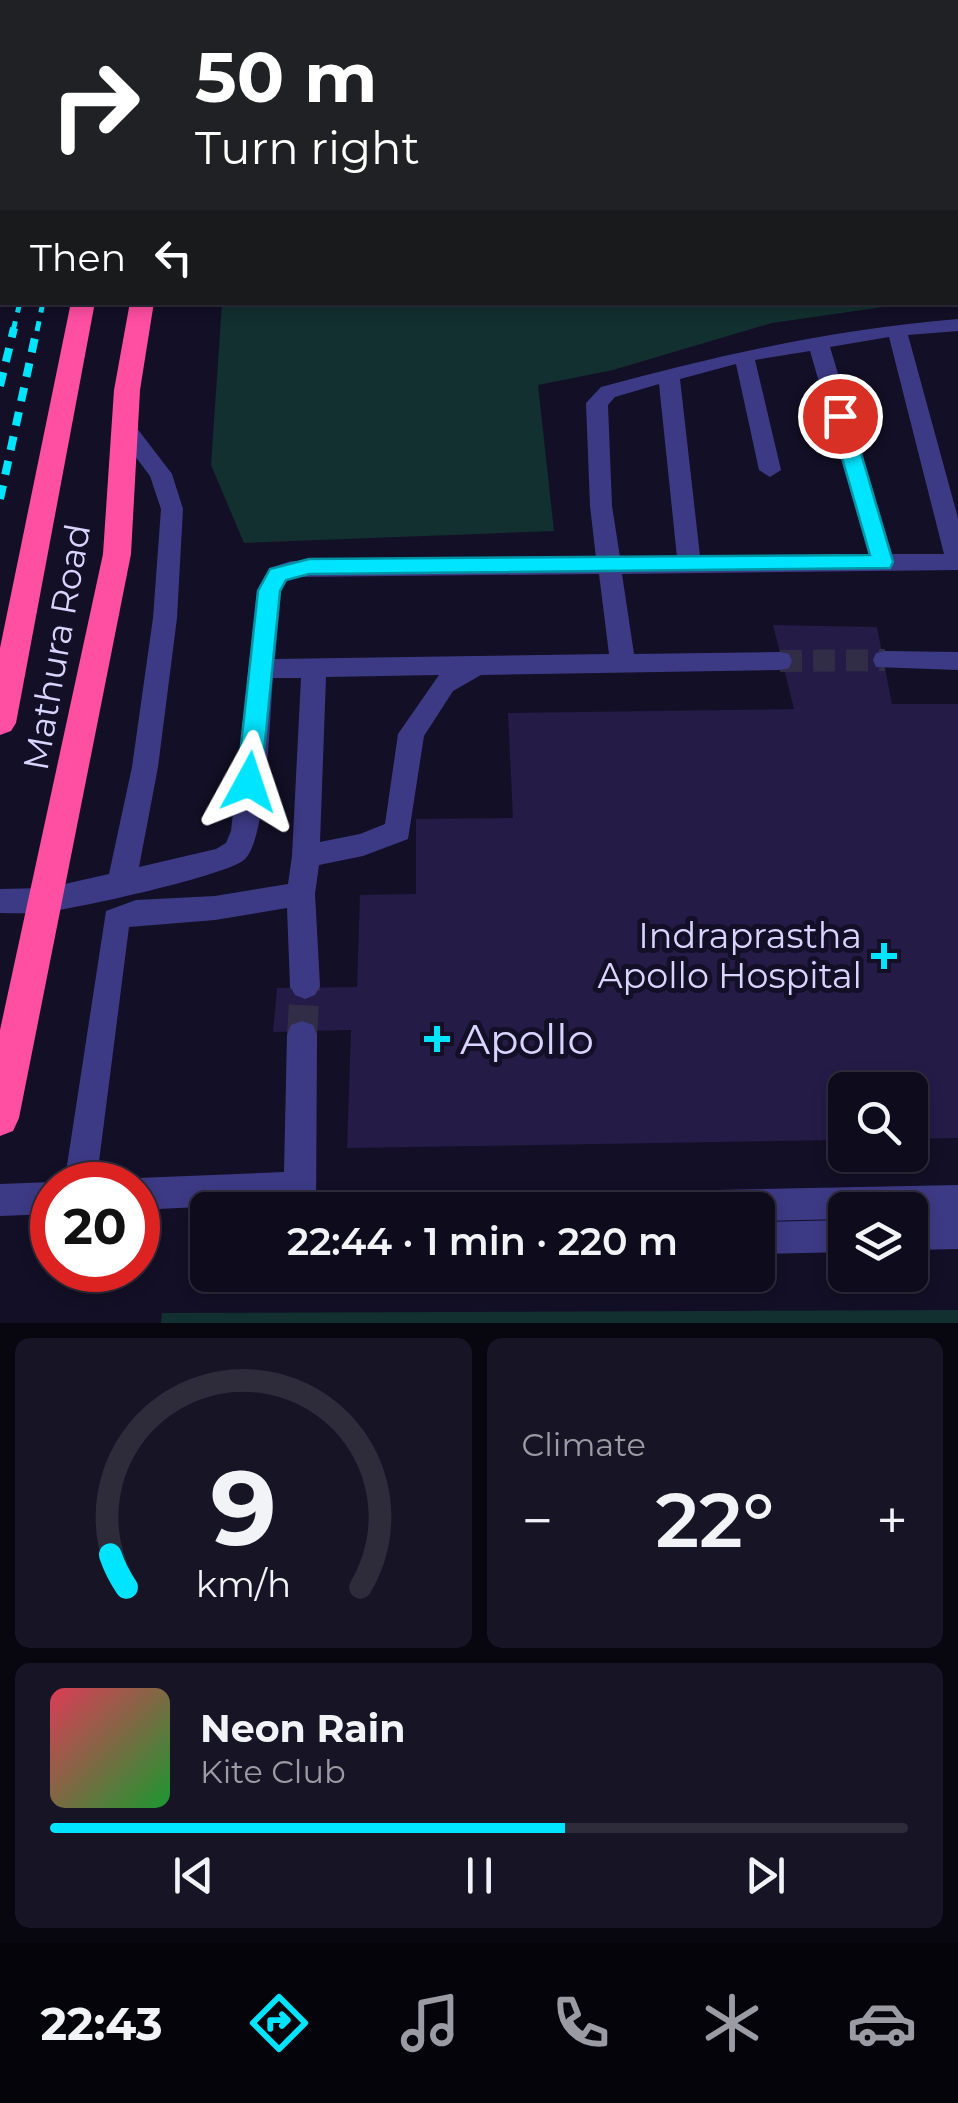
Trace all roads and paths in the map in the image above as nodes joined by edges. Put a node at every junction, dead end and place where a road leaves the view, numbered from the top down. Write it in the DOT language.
graph roads {
  1 [pos="82,305"];
  2 [pos="142,305"];
  3 [pos="958,325"];
  4 [pos="897,330"];
  5 [pos="818,343"];
  6 [pos="744,356"];
  7 [pos="669,375"];
  8 [pos="125,428"];
  9 [pos="770,470"];
  10 [pos="689,562"];
  11 [pos="883,562"];
  12 [pos="958,562"];
  13 [pos="607,565"];
  14 [pos="886,660"];
  15 [pos="780,661"];
  16 [pos="958,661"];
  17 [pos="622,664"];
  18 [pos="480,666"];
  19 [pos="314,668"];
  20 [pos="259,669"];
  21 [pos="0,723"];
  22 [pos="306,856"];
  23 [pos="121,886"];
  24 [pos="301,894"];
  25 [pos="0,900"];
  26 [pos="47,900"];
  27 [pos="305,986"];
  28 [pos="302,1035"];
  29 [pos="0,1118"];
  30 [pos="83,1162"];
  31 [pos="299,1192"];
  32 [pos="160,1195"];
  33 [pos="190,1195"];
  34 [pos="30,1199"];
  35 [pos="0,1200"];
  36 [pos="958,1201"];
  37 [pos="775,1205"];
  38 [pos="958,1233"];
  39 [pos="928,1234"];
  40 [pos="828,1236"];
  41 [pos="775,1238"];
  1 -- 21 [label="highway, Mathura Road"];
  2 -- 8 [label="highway, Mathura Road"];
  3 -- 4 [label="lane"];
  4 -- 5 [label="lane"];
  4 -- 12 [label="lane"];
  5 -- 6 [label="lane"];
  5 -- 11 [label="lane"];
  6 -- 7 [label="lane"];
  6 -- 9 [label="lane"];
  7 -- 10 [label="lane"];
  7 -- 13 [label="lane"];
  8 -- 23 [label="lane"];
  8 -- 26 [label="highway, Mathura Road"];
  10 -- 11 [label="lane"];
  10 -- 13 [label="lane"];
  11 -- 12 [label="lane"];
  13 -- 17 [label="lane"];
  13 -- 20 [label="lane"];
  14 -- 16 [label="lane"];
  15 -- 17 [label="lane"];
  17 -- 18 [label="lane"];
  18 -- 19 [label="lane"];
  18 -- 22 [label="lane"];
  19 -- 20 [label="lane"];
  19 -- 22 [label="lane"];
  20 -- 23 [label="lane"];
  22 -- 24 [label="lane"];
  23 -- 26 [label="lane"];
  24 -- 27 [label="lane"];
  24 -- 30 [label="lane"];
  25 -- 26 [label="lane"];
  26 -- 29 [label="highway, Mathura Road"];
  28 -- 31 [label="lane"];
  32 -- 33 [label="lane"];
  34 -- 35 [label="lane"];
  36 -- 37 [label="lane"];
  38 -- 39 [label="lane"];
  40 -- 41 [label="lane"];
}
